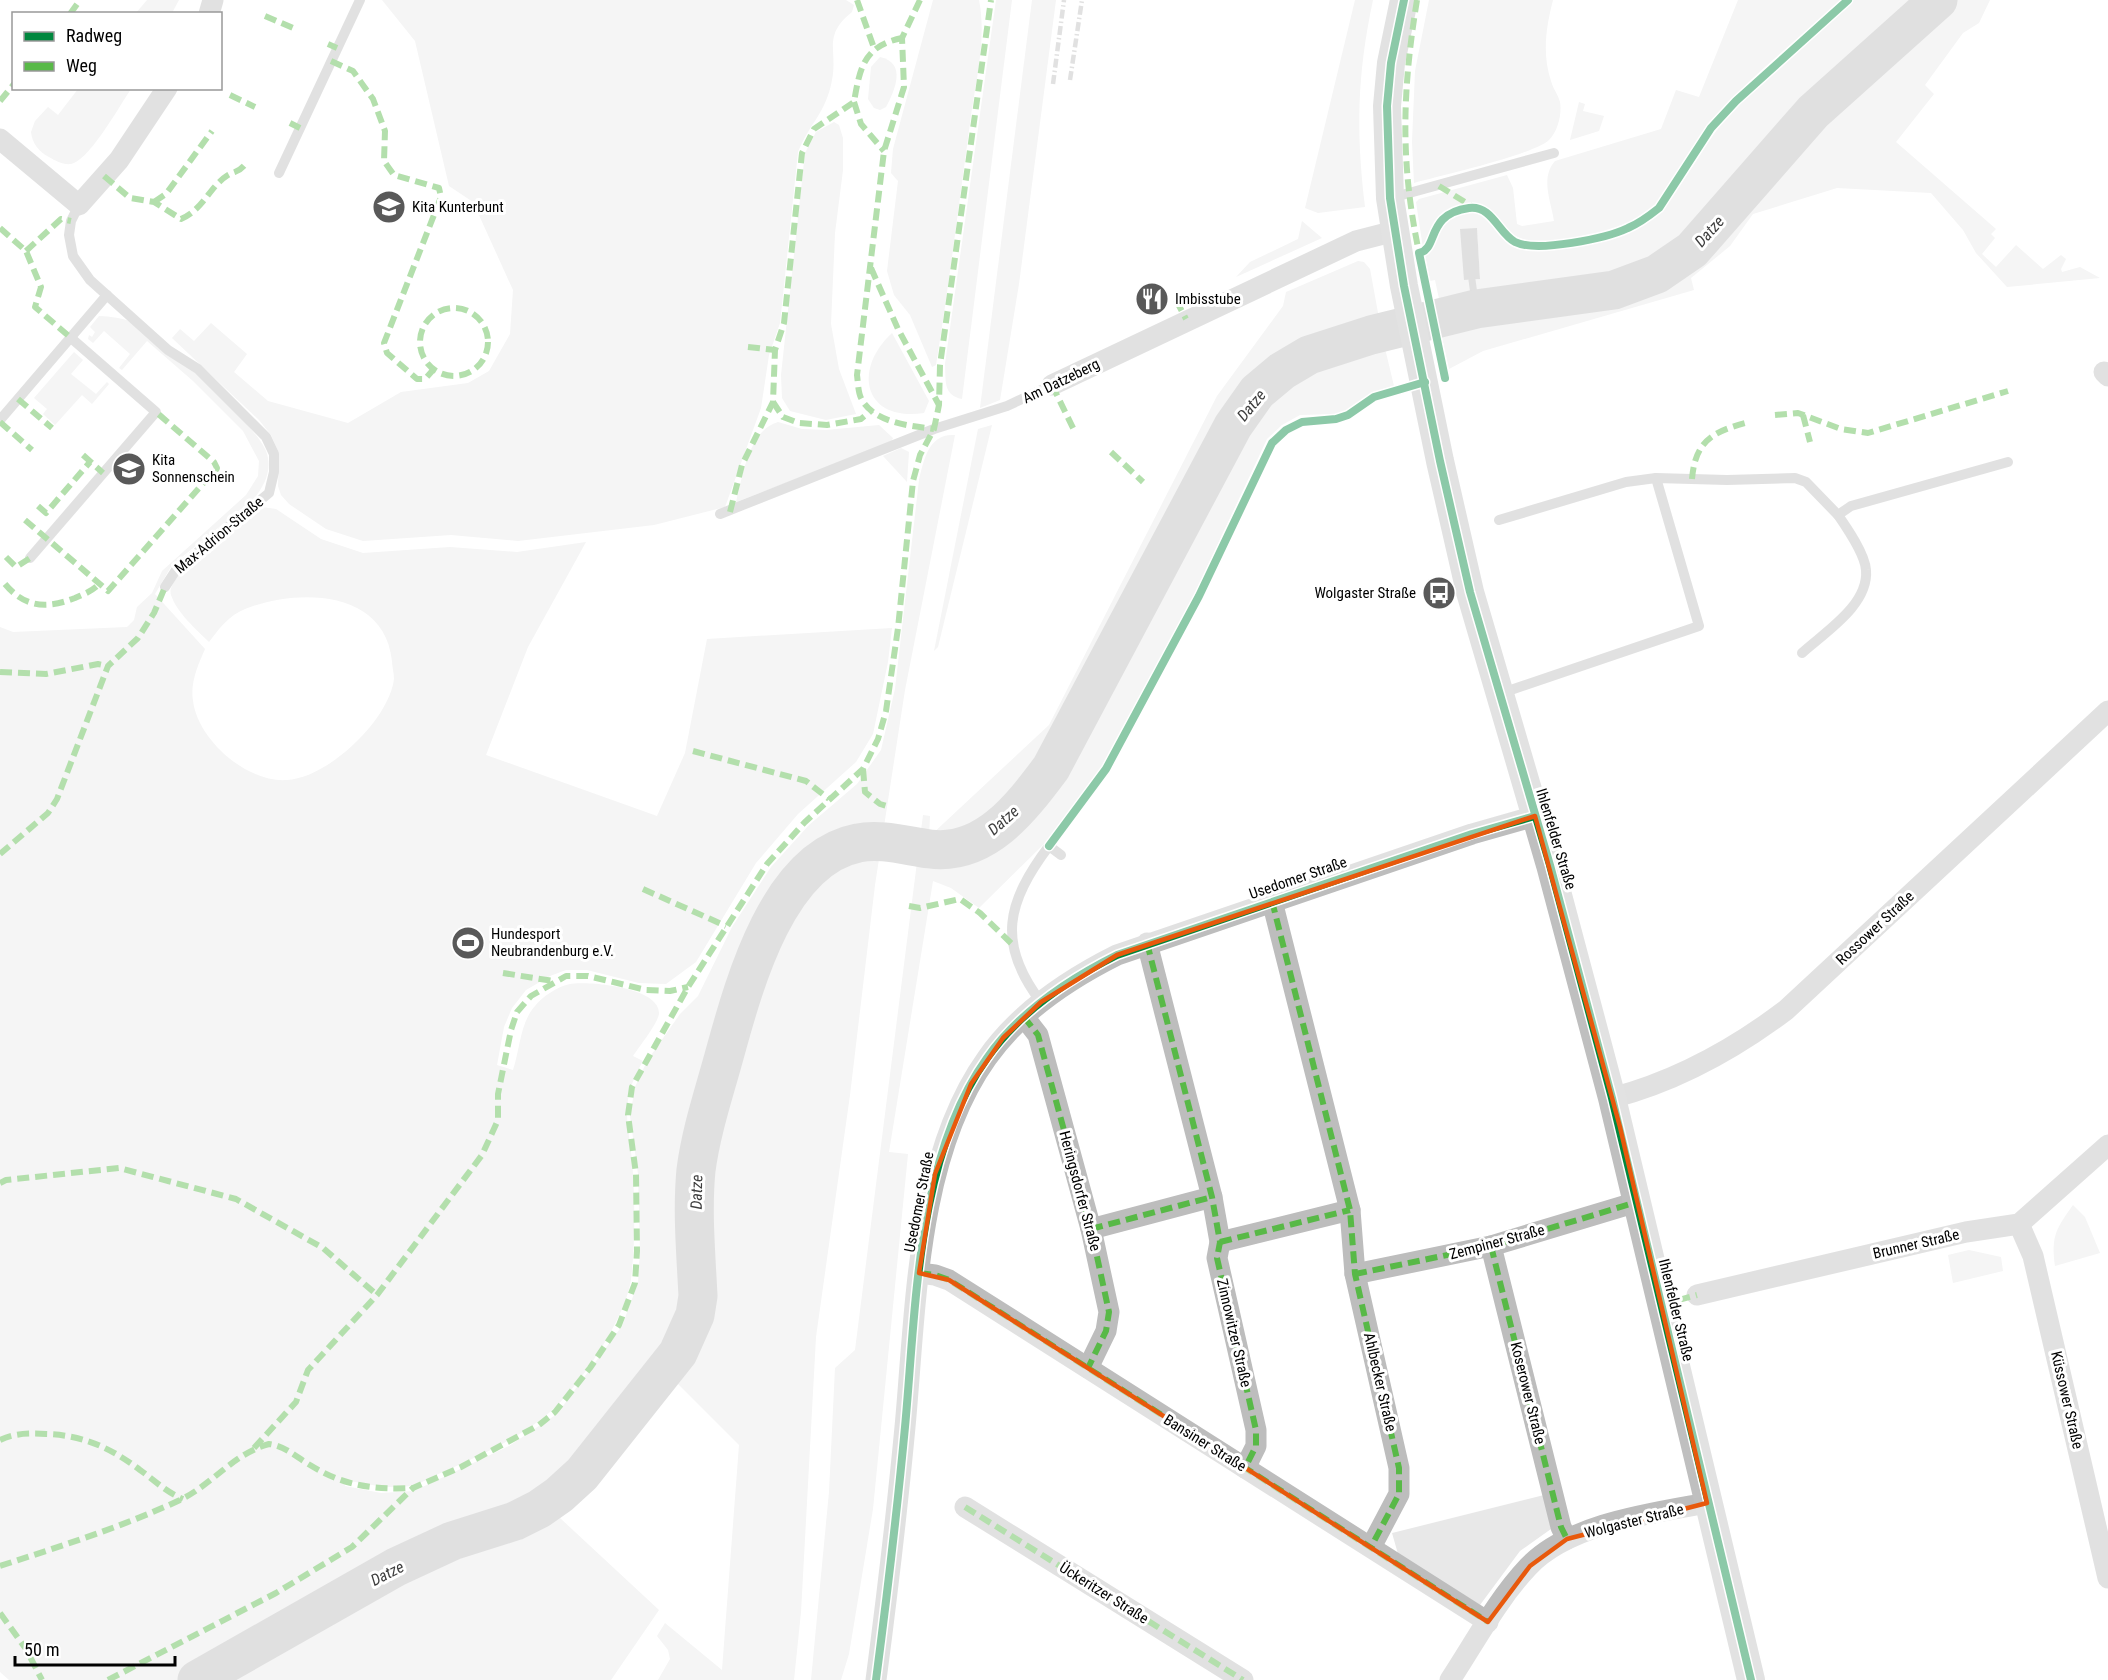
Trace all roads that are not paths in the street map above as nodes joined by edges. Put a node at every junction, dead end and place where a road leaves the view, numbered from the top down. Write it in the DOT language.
graph roads {
  1 [pos="360,0"];
  2 [pos="1404,0"];
  3 [pos="166,90"];
  4 [pos="0,139"];
  5 [pos="1554,153"];
  6 [pos="279,173"];
  7 [pos="1390,198"];
  8 [pos="79,205"];
  9 [pos="1395,231"];
  10 [pos="107,295"];
  11 [pos="71,338"];
  12 [pos="1052,385"];
  13 [pos="0,420"];
  14 [pos="2008,462"];
  15 [pos="1656,478"];
  16 [pos="720,514"];
  17 [pos="1838,515"];
  18 [pos="1499,520"];
  19 [pos="30,558"];
  20 [pos="165,587"];
  21 [pos="1802,653"];
  22 [pos="1499,694"];
  23 [pos="2108,711"];
  24 [pos="1535,816"];
  25 [pos="1061,855"];
  26 [pos="1272,901"];
  27 [pos="1147,943"];
  28 [pos="1041,1002"];
  29 [pos="1024,1017"];
  30 [pos="1612,1098"];
  31 [pos="2108,1145"];
  32 [pos="1212,1197"];
  33 [pos="1636,1202"];
  34 [pos="1350,1210"];
  35 [pos="2019,1224"];
  36 [pos="1091,1229"];
  37 [pos="1220,1242"];
  38 [pos="1491,1246"];
  39 [pos="919,1274"];
  40 [pos="1355,1274"];
  41 [pos="1697,1295"];
  42 [pos="1088,1368"];
  43 [pos="1245,1468"];
  44 [pos="1707,1503"];
  45 [pos="965,1507"];
  46 [pos="1567,1539"];
  47 [pos="1371,1547"];
  48 [pos="2108,1578"];
  49 [pos="1488,1622"];
  50 [pos="876,1680"];
  51 [pos="1243,1680"];
  52 [pos="1450,1680"];
  53 [pos="1751,1680"];
  1 -- 6 [label="lane"];
  2 -- 7 [label="main road, Ihlenfelder Straße"];
  3 -- 8 [label="street"];
  4 -- 8 [label="street"];
  5 -- 7 [label="lane"];
  7 -- 9 [label="main road, Ihlenfelder Straße"];
  8 -- 10 [label="lane, Max-Adrion-Straße"];
  9 -- 12 [label="street, Am Datzeberg"];
  9 -- 22 [label="main road, Ihlenfelder Straße"];
  10 -- 11 [label="lane"];
  10 -- 20 [label="lane, Max-Adrion-Straße"];
  11 -- 13 [label="lane"];
  11 -- 19 [label="lane"];
  12 -- 16 [label="lane, Am Datzeberg"];
  14 -- 17 [label="lane"];
  15 -- 17 [label="lane"];
  15 -- 18 [label="lane"];
  15 -- 22 [label="lane"];
  17 -- 21 [label="lane"];
  22 -- 24 [label="main road, Ihlenfelder Straße"];
  23 -- 30 [label="street, Rossower Straße"];
  24 -- 26 [label="street, Usedomer Straße"];
  24 -- 30 [label="main road, Ihlenfelder Straße"];
  25 -- 28 [label="lane"];
  26 -- 27 [label="street, Usedomer Straße"];
  26 -- 34 [label="street, Ahlbecker Straße"];
  27 -- 28 [label="street, Usedomer Straße"];
  27 -- 32 [label="street, Zinnowitzer Straße"];
  28 -- 29 [label="street, Usedomer Straße"];
  29 -- 36 [label="street, Heringsdorfer Straße"];
  29 -- 39 [label="street, Usedomer Straße"];
  30 -- 33 [label="main road, Ihlenfelder Straße"];
  31 -- 35 [label="street"];
  32 -- 36 [label="street"];
  32 -- 37 [label="street, Zinnowitzer Straße"];
  33 -- 38 [label="street, Zempiner Straße"];
  33 -- 44 [label="main road, Ihlenfelder Straße"];
  34 -- 37 [label="street"];
  34 -- 40 [label="street, Ahlbecker Straße"];
  35 -- 41 [label="street, Brunner Straße"];
  35 -- 48 [label="street, Küssower Straße"];
  36 -- 42 [label="street, Heringsdorfer Straße"];
  37 -- 43 [label="street, Zinnowitzer Straße"];
  38 -- 40 [label="street, Zempiner Straße"];
  38 -- 46 [label="street, Koserower Straße"];
  39 -- 42 [label="street, Bansiner Straße"];
  39 -- 50 [label="street, Usedomer Straße"];
  40 -- 47 [label="street, Ahlbecker Straße"];
  42 -- 43 [label="street, Bansiner Straße"];
  43 -- 47 [label="street, Bansiner Straße"];
  44 -- 46 [label="street, Wolgaster Straße"];
  44 -- 53 [label="main road, Ihlenfelder Straße"];
  45 -- 51 [label="street, Ückeritzer Straße"];
  46 -- 49 [label="street, Wolgaster Straße"];
  47 -- 49 [label="street, Bansiner Straße"];
  49 -- 52 [label="street, Wolgaster Straße"];
}
